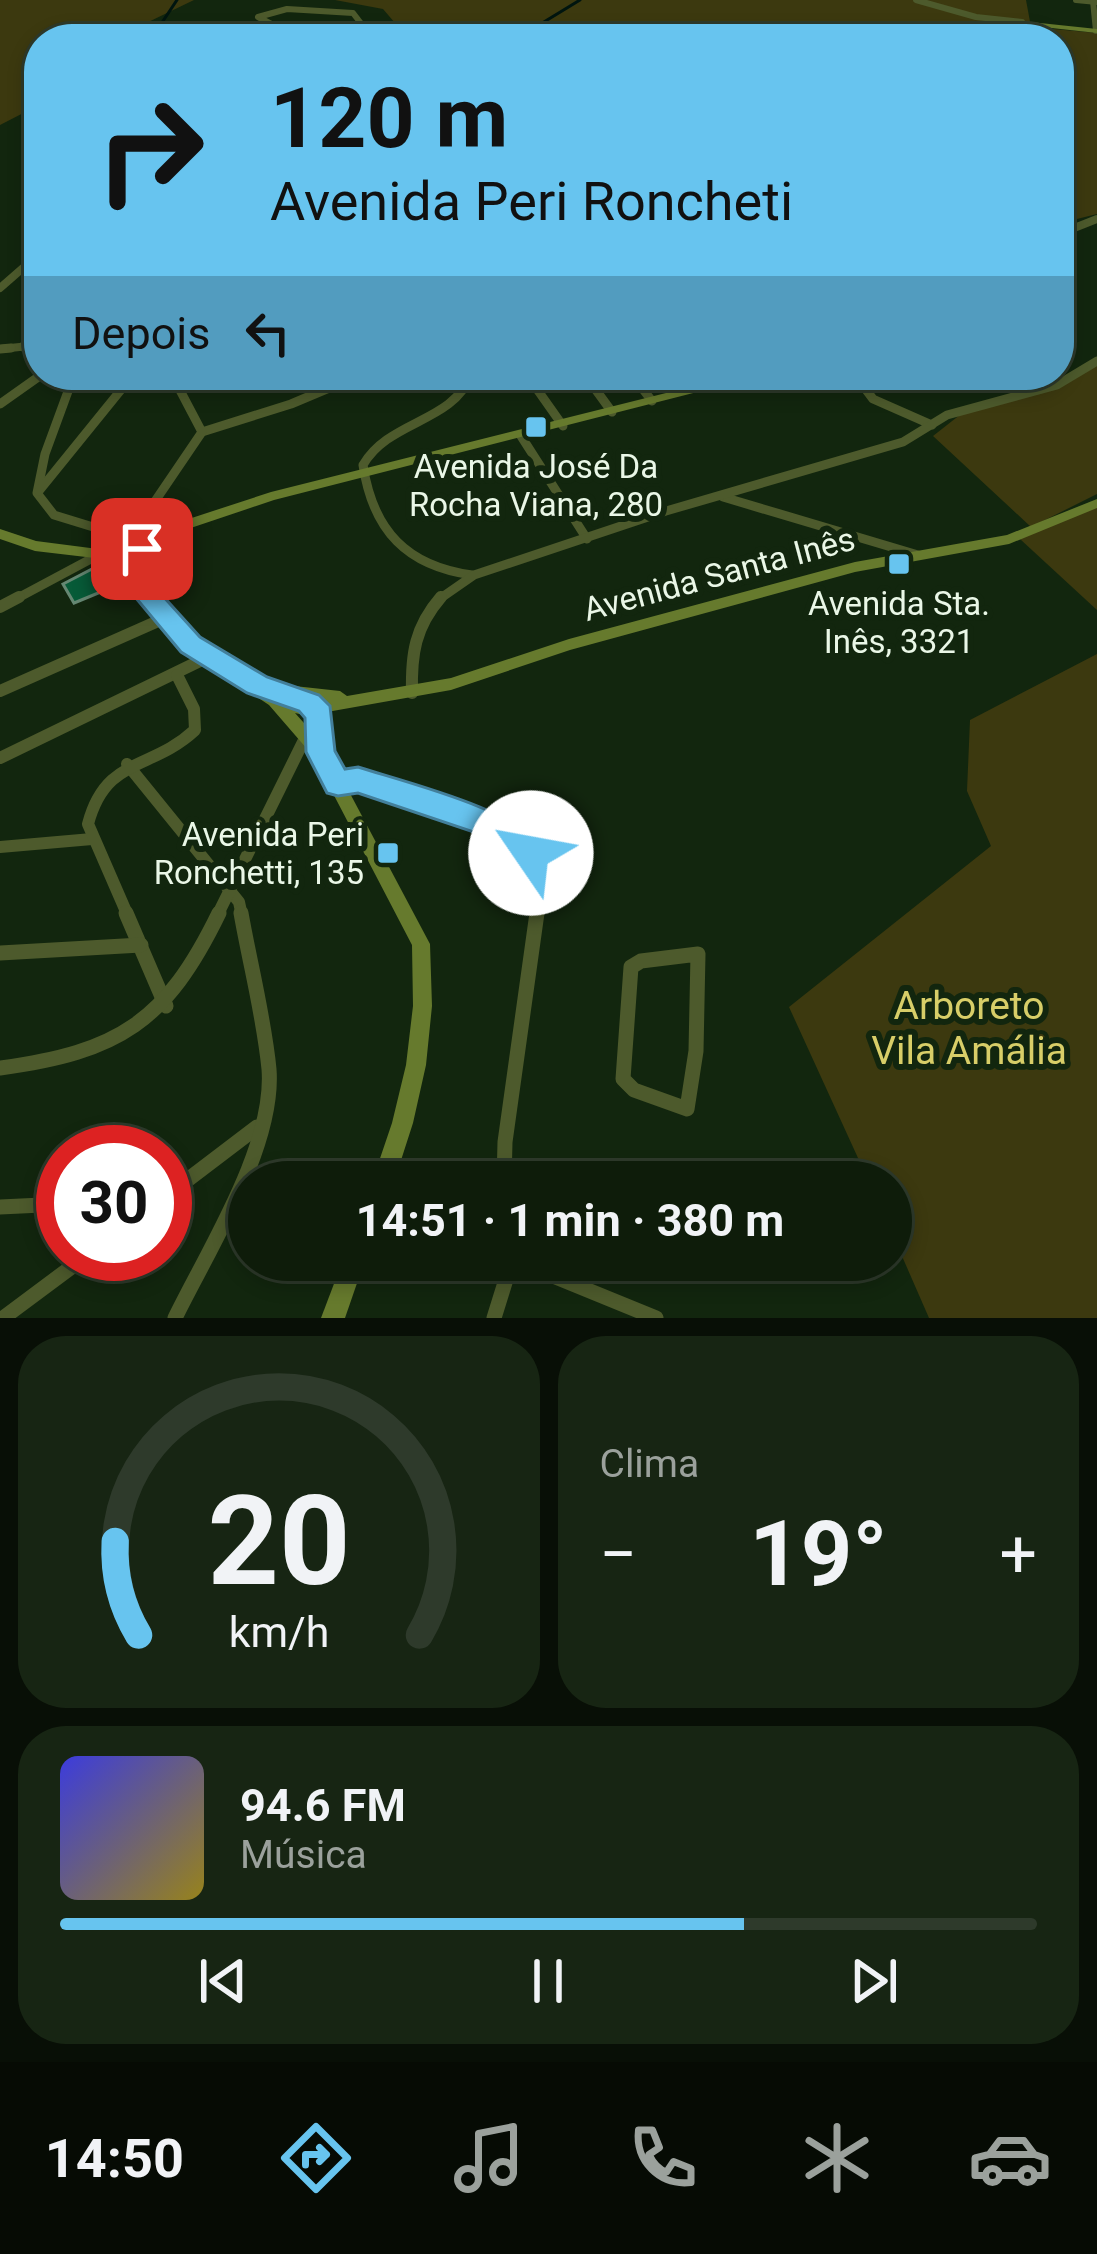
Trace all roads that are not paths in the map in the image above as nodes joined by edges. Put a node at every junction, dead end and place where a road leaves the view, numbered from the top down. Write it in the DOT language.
graph roads {
  1 [pos="916,0"];
  2 [pos="1076,0"];
  3 [pos="1095,2"];
  4 [pos="1023,22"];
  5 [pos="271,24"];
  6 [pos="361,24"];
  7 [pos="1039,24"];
  8 [pos="1097,31"];
  9 [pos="24,267"];
  10 [pos="0,287"];
  11 [pos="22,346"];
  12 [pos="0,349"];
  13 [pos="68,390"];
  14 [pos="122,390"];
  15 [pos="180,390"];
  16 [pos="325,390"];
  17 [pos="466,390"];
  18 [pos="538,390"];
  19 [pos="595,390"];
  20 [pos="644,390"];
  21 [pos="694,390"];
  22 [pos="868,390"];
  23 [pos="1039,390"];
  24 [pos="652,401"];
  25 [pos="612,412"];
  26 [pos="932,425"];
  27 [pos="563,426"];
  28 [pos="202,432"];
  29 [pos="521,436"];
  30 [pos="363,474"];
  31 [pos="37,493"];
  32 [pos="720,496"];
  33 [pos="1097,503"];
  34 [pos="0,534"];
  35 [pos="586,539"];
  36 [pos="141,542"];
  37 [pos="107,550"];
  38 [pos="919,555"];
  39 [pos="117,566"];
  40 [pos="473,575"];
  41 [pos="435,583"];
  42 [pos="149,598"];
  43 [pos="0,607"];
  44 [pos="165,618"];
  45 [pos="208,657"];
  46 [pos="177,675"];
  47 [pos="0,691"];
  48 [pos="412,692"];
  49 [pos="277,696"];
  50 [pos="313,704"];
  51 [pos="313,745"];
  52 [pos="0,758"];
  53 [pos="127,764"];
  54 [pos="338,784"];
  55 [pos="258,828"];
  56 [pos="92,839"];
  57 [pos="193,844"];
  58 [pos="0,847"];
  59 [pos="231,889"];
  60 [pos="141,945"];
  61 [pos="0,953"];
  62 [pos="698,954"];
  63 [pos="166,1006"];
  64 [pos="0,1068"];
  65 [pos="259,1125"];
  66 [pos="390,1161"];
  67 [pos="505,1161"];
  68 [pos="192,1176"];
  69 [pos="36,1206"];
  70 [pos="0,1208"];
  71 [pos="53,1281"];
  72 [pos="347,1281"];
  73 [pos="506,1281"];
  74 [pos="565,1281"];
  75 [pos="3,1318"];
  76 [pos="175,1318"];
  77 [pos="333,1318"];
  78 [pos="494,1318"];
  79 [pos="656,1318"];
  1 -- 4 [label="street"];
  2 -- 3 [label="street"];
  3 -- 8 [label="street"];
  4 -- 7 [label="main road"];
  5 -- 6 [label="street"];
  9 -- 10 [label="street"];
  11 -- 12 [label="street"];
  13 -- 31 [label="street"];
  14 -- 31 [label="street"];
  15 -- 28 [label="street"];
  16 -- 28 [label="street"];
  17 -- 30 [label="street"];
  18 -- 27 [label="street"];
  19 -- 25 [label="street"];
  20 -- 24 [label="street"];
  21 -- 24 [label="main road"];
  22 -- 26 [label="street"];
  23 -- 26 [label="street"];
  24 -- 25 [label="main road"];
  25 -- 27 [label="main road"];
  26 -- 32 [label="street"];
  27 -- 29 [label="main road"];
  28 -- 36 [label="street"];
  29 -- 30 [label="main road"];
  29 -- 35 [label="street"];
  30 -- 36 [label="main road"];
  30 -- 41 [label="street"];
  31 -- 36 [label="street"];
  32 -- 35 [label="street"];
  32 -- 38 [label="street"];
  33 -- 38 [label="main road, Avenida Santa Inês"];
  34 -- 37 [label="main road"];
  35 -- 40 [label="street"];
  36 -- 37 [label="main road"];
  36 -- 39 [label="main road"];
  36 -- 42 [label="main road"];
  37 -- 39 [label="main road, Avenida Santa Inês"];
  37 -- 43 [label="street"];
  38 -- 48 [label="main road, Avenida Santa Inês"];
  39 -- 42 [label="main road, Avenida Santa Inês"];
  40 -- 41 [label="street"];
  40 -- 41 [label="street"];
  41 -- 48 [label="street"];
  42 -- 44 [label="main road, Avenida Santa Inês"];
  44 -- 45 [label="main road, Avenida Santa Inês"];
  44 -- 47 [label="street"];
  45 -- 46 [label="street"];
  45 -- 49 [label="main road, Avenida Santa Inês"];
  46 -- 52 [label="street"];
  46 -- 53 [label="street"];
  48 -- 50 [label="main road, Avenida Santa Inês"];
  49 -- 50 [label="main road, Avenida Santa Inês"];
  49 -- 50 [label="main road, Avenida Santa Inês"];
  49 -- 51 [label="main road"];
  50 -- 51 [label="main road"];
  51 -- 54 [label="main road"];
  51 -- 55 [label="street"];
  53 -- 56 [label="street"];
  53 -- 57 [label="street"];
  54 -- 66 [label="main road"];
  54 -- 67 [label="street"];
  55 -- 57 [label="street"];
  55 -- 59 [label="street"];
  56 -- 58 [label="street"];
  56 -- 60 [label="street"];
  57 -- 59 [label="street"];
  59 -- 63 [label="street"];
  59 -- 65 [label="street"];
  60 -- 61 [label="street"];
  60 -- 63 [label="street"];
  62 -- 62 [label="street"];
  63 -- 64 [label="street"];
  65 -- 68 [label="street"];
  65 -- 76 [label="street"];
  69 -- 70 [label="street"];
  71 -- 75 [label="street"];
  72 -- 77 [label="main road"];
  73 -- 78 [label="street"];
  74 -- 79 [label="street"];
}
